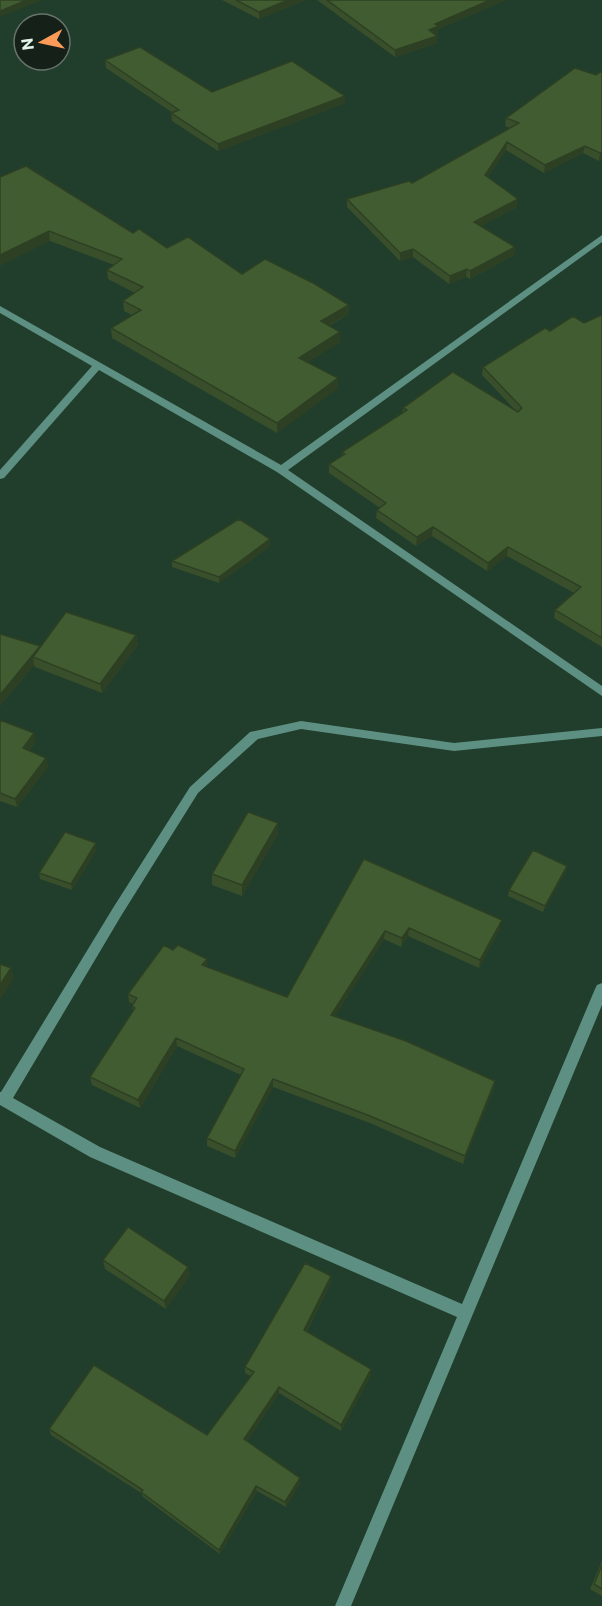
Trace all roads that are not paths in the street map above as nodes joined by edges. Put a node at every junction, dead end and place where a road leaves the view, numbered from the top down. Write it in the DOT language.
graph roads {
  1 [pos="602,238"];
  2 [pos="0,309"];
  3 [pos="98,365"];
  4 [pos="281,470"];
  5 [pos="0,476"];
  6 [pos="602,692"];
  7 [pos="602,732"];
  8 [pos="602,989"];
  9 [pos="2,1098"];
  10 [pos="466,1313"];
  11 [pos="343,1606"];
  1 -- 4 [label="street"];
  2 -- 3 [label="street"];
  3 -- 4 [label="street"];
  3 -- 5 [label="street"];
  4 -- 6 [label="street"];
  7 -- 9 [label="street"];
  8 -- 10 [label="street"];
  9 -- 10 [label="street"];
  10 -- 11 [label="street"];
}
